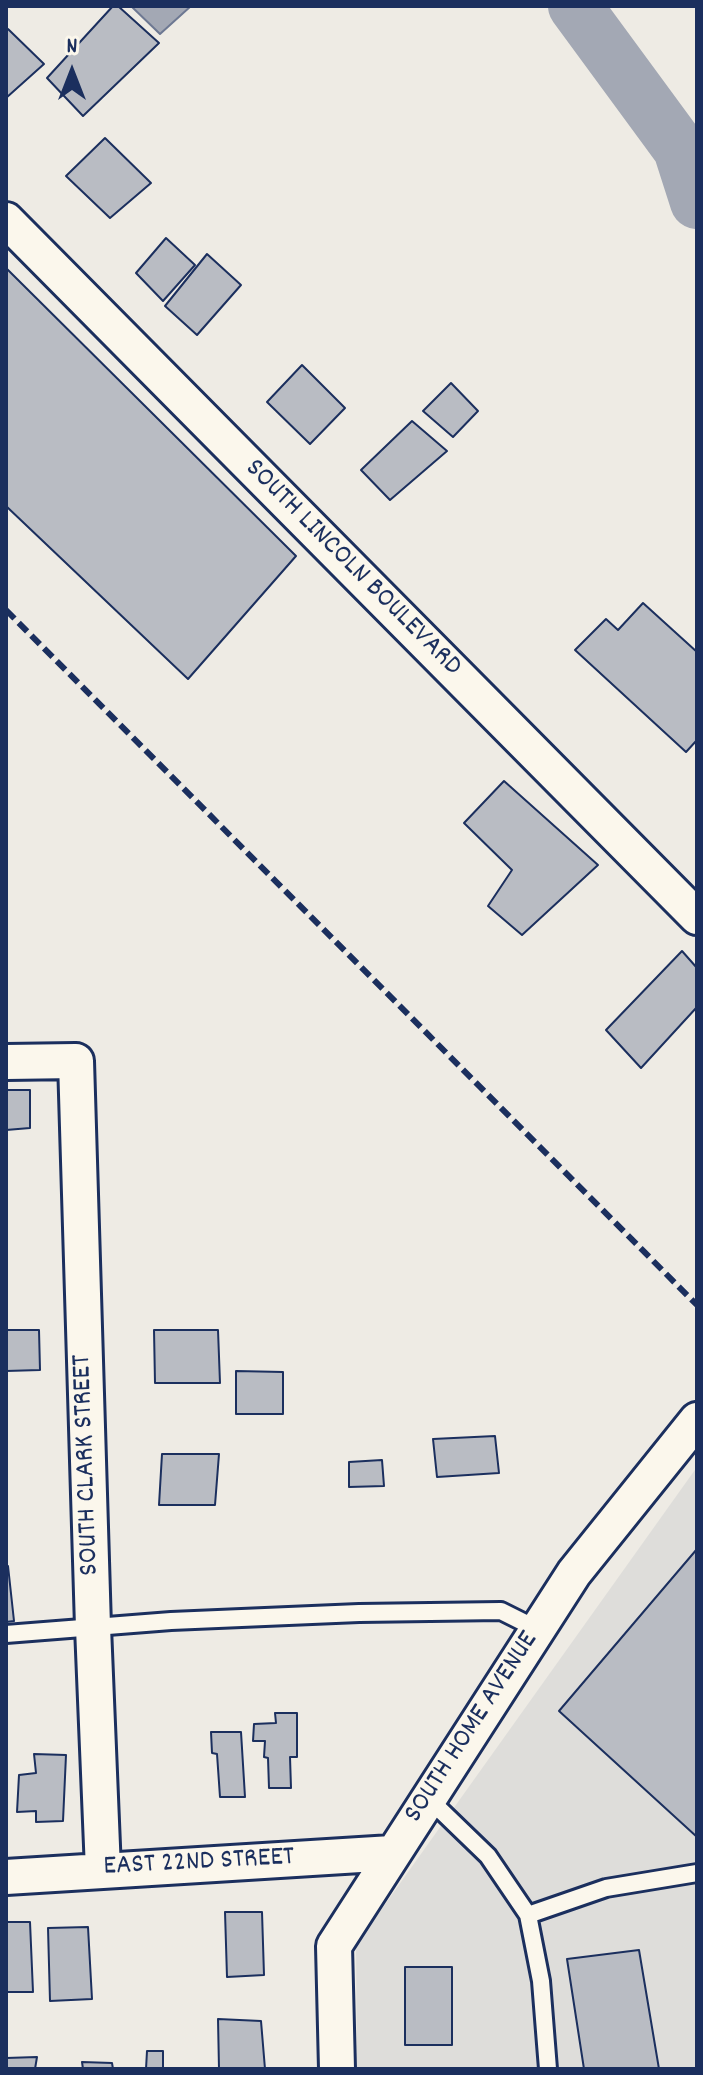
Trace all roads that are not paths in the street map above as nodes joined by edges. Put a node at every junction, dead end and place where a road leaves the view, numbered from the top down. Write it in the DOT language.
graph roads {
  1 [pos="6,220"];
  2 [pos="697,917"];
  3 [pos="6,1062"];
  4 [pos="697,1420"];
  5 [pos="93,1627"];
  6 [pos="537,1629"];
  7 [pos="6,1634"];
  8 [pos="428,1798"];
  9 [pos="392,1853"];
  10 [pos="103,1870"];
  11 [pos="697,1873"];
  12 [pos="6,1877"];
  13 [pos="528,1915"];
  14 [pos="337,2069"];
  15 [pos="548,2069"];
  1 -- 2 [label="street, SOUTH LINCOLN BOULEVARD"];
  3 -- 5 [label="street, SOUTH CLARK STREET"];
  4 -- 6 [label="street, SOUTH HOME AVENUE"];
  5 -- 6 [label="lane"];
  5 -- 7 [label="lane"];
  5 -- 10 [label="street, SOUTH CLARK STREET"];
  6 -- 8 [label="street, SOUTH HOME AVENUE"];
  8 -- 9 [label="street, SOUTH HOME AVENUE"];
  8 -- 13 [label="lane"];
  9 -- 10 [label="street, EAST 22ND STREET"];
  9 -- 14 [label="street, SOUTH HOME AVENUE"];
  10 -- 12 [label="street, EAST 22ND STREET"];
  11 -- 13 [label="lane"];
  13 -- 15 [label="lane"];
}
